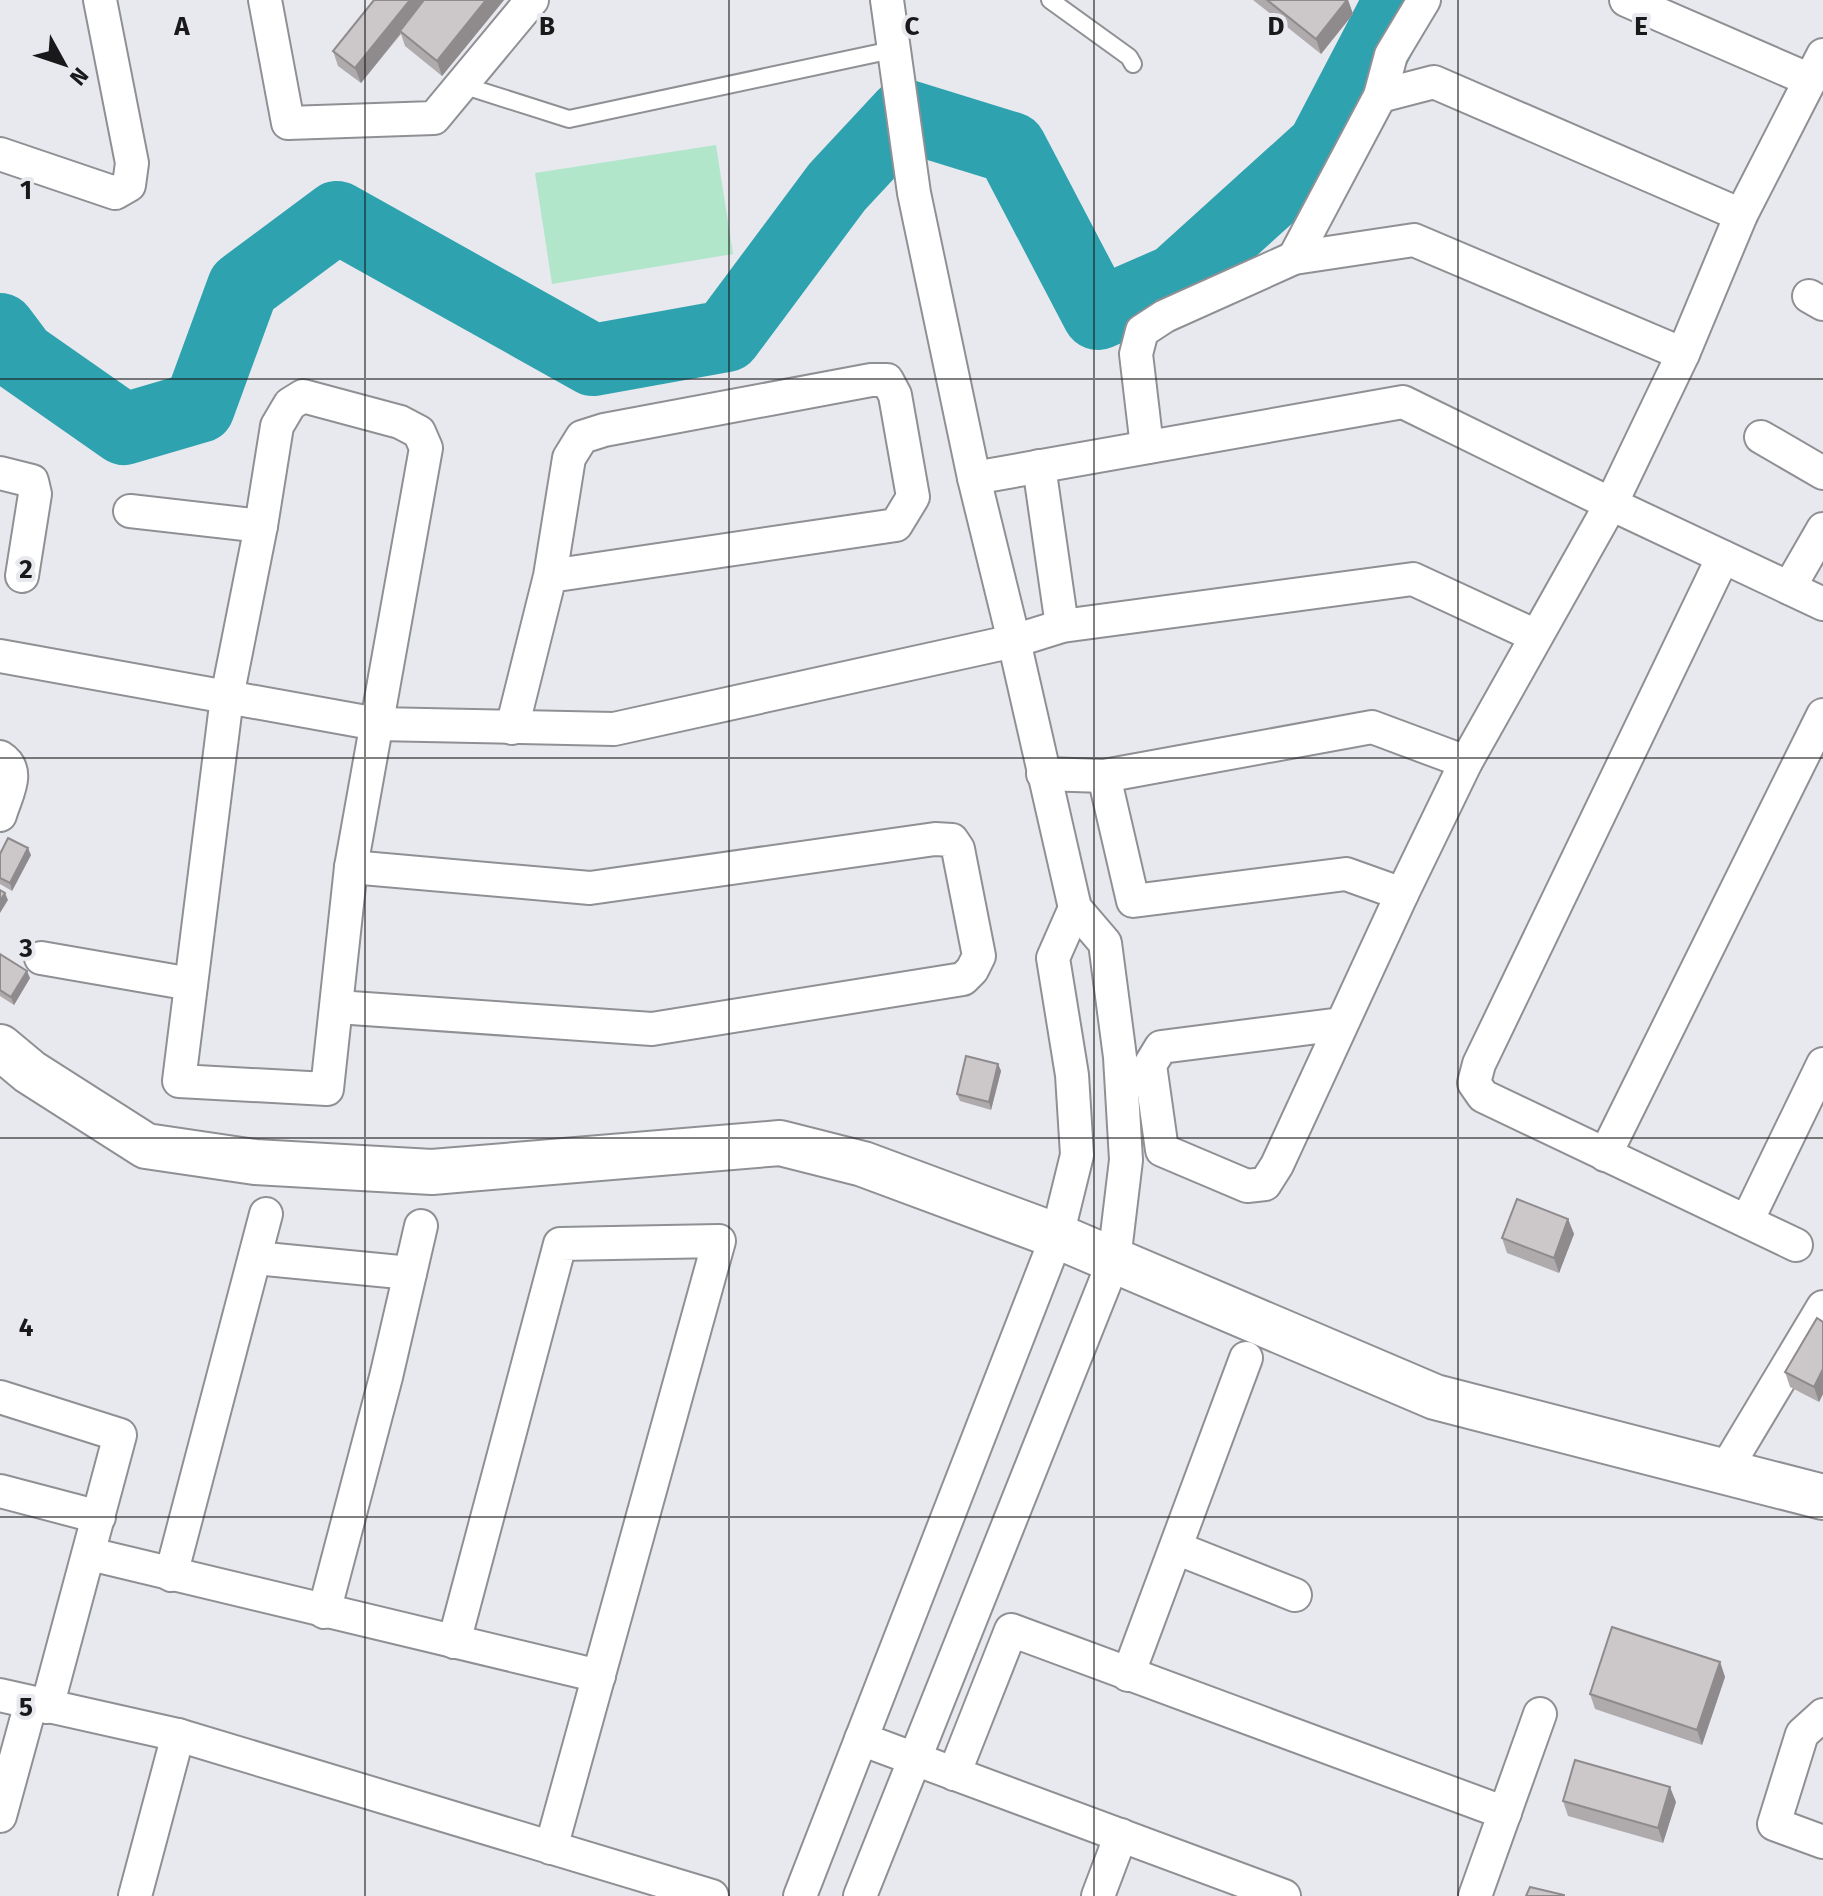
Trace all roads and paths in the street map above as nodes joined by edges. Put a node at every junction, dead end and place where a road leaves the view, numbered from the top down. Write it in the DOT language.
graph roads {
  1 [pos="100,0"];
  2 [pos="532,0"];
  3 [pos="887,0"];
  4 [pos="1050,0"];
  5 [pos="1424,0"];
  6 [pos="1626,0"];
  7 [pos="272,6"];
  8 [pos="894,60"];
  9 [pos="1133,64"];
  10 [pos="1817,68"];
  11 [pos="462,85"];
  12 [pos="1380,96"];
  13 [pos="0,154"];
  14 [pos="1741,215"];
  15 [pos="1294,258"];
  16 [pos="1683,354"];
  17 [pos="1761,437"];
  18 [pos="1147,447"];
  19 [pos="1039,466"];
  20 [pos="0,473"];
  21 [pos="1823,473"];
  22 [pos="974,478"];
  23 [pos="1611,504"];
  24 [pos="130,511"];
  25 [pos="261,526"];
  26 [pos="1823,529"];
  27 [pos="1723,557"];
  28 [pos="22,576"];
  29 [pos="550,576"];
  30 [pos="1789,588"];
  31 [pos="1823,604"];
  32 [pos="1062,626"];
  33 [pos="1536,636"];
  34 [pos="1014,641"];
  35 [pos="0,656"];
  36 [pos="227,697"];
  37 [pos="1823,715"];
  38 [pos="377,724"];
  39 [pos="512,728"];
  40 [pos="0,757"];
  41 [pos="1466,762"];
  42 [pos="1043,774"];
  43 [pos="1104,776"];
  44 [pos="0,815"];
  45 [pos="351,867"];
  46 [pos="1402,894"];
  47 [pos="1075,908"];
  48 [pos="41,958"];
  49 [pos="191,984"];
  50 [pos="337,1007"];
  51 [pos="1341,1024"];
  52 [pos="0,1047"];
  53 [pos="1819,1083"];
  54 [pos="1605,1155"];
  55 [pos="266,1214"];
  56 [pos="1747,1221"];
  57 [pos="421,1226"];
  58 [pos="1057,1236"];
  59 [pos="1796,1245"];
  60 [pos="255,1258"];
  61 [pos="1114,1260"];
  62 [pos="410,1273"];
  63 [pos="1823,1307"];
  64 [pos="1246,1358"];
  65 [pos="0,1397"];
  66 [pos="1724,1472"];
  67 [pos="0,1491"];
  68 [pos="1823,1497"];
  69 [pos="99,1517"];
  70 [pos="1176,1548"];
  71 [pos="90,1554"];
  72 [pos="171,1575"];
  73 [pos="1295,1595"];
  74 [pos="324,1612"];
  75 [pos="454,1642"];
  76 [pos="1128,1675"];
  77 [pos="599,1676"];
  78 [pos="0,1695"];
  79 [pos="39,1705"];
  80 [pos="1540,1714"];
  81 [pos="1823,1715"];
  82 [pos="178,1735"];
  83 [pos="861,1739"];
  84 [pos="915,1759"];
  85 [pos="954,1774"];
  86 [pos="1505,1813"];
  87 [pos="0,1816"];
  88 [pos="1121,1835"];
  89 [pos="1823,1842"];
  90 [pos="551,1848"];
  91 [pos="621,1883"];
  92 [pos="135,1896"];
  93 [pos="712,1896"];
  94 [pos="800,1896"];
  95 [pos="860,1896"];
  96 [pos="1098,1896"];
  97 [pos="1284,1896"];
  98 [pos="1475,1896"];
  1 -- 13 [label="street"];
  2 -- 11 [label="street"];
  3 -- 8 [label="street"];
  4 -- 9 [label="lane"];
  5 -- 12 [label="street"];
  6 -- 10 [label="street"];
  7 -- 11 [label="street"];
  8 -- 11 [label="lane"];
  8 -- 22 [label="street"];
  10 -- 14 [label="street"];
  12 -- 14 [label="street"];
  12 -- 15 [label="street"];
  14 -- 16 [label="street"];
  15 -- 16 [label="street"];
  15 -- 18 [label="street"];
  16 -- 23 [label="street"];
  17 -- 21 [label="street"];
  18 -- 19 [label="street"];
  18 -- 23 [label="street"];
  19 -- 22 [label="street"];
  19 -- 32 [label="street"];
  20 -- 28 [label="street"];
  22 -- 34 [label="street"];
  23 -- 27 [label="street"];
  23 -- 33 [label="street"];
  24 -- 25 [label="street"];
  25 -- 36 [label="street"];
  25 -- 38 [label="street"];
  26 -- 30 [label="street"];
  27 -- 30 [label="street"];
  27 -- 54 [label="street"];
  29 -- 29 [label="street"];
  29 -- 39 [label="street"];
  30 -- 31 [label="street"];
  32 -- 33 [label="street"];
  32 -- 34 [label="street"];
  33 -- 41 [label="street"];
  34 -- 39 [label="street"];
  34 -- 42 [label="street"];
  35 -- 36 [label="street"];
  36 -- 38 [label="street"];
  36 -- 49 [label="street"];
  37 -- 54 [label="street"];
  38 -- 39 [label="street"];
  38 -- 45 [label="street"];
  40 -- 44 [label="street"];
  41 -- 43 [label="street"];
  41 -- 46 [label="street"];
  42 -- 43 [label="street"];
  42 -- 47 [label="street"];
  43 -- 46 [label="street"];
  45 -- 50 [label="street"];
  45 -- 50 [label="street"];
  46 -- 51 [label="street"];
  47 -- 58 [label="street"];
  47 -- 61 [label="street"];
  48 -- 49 [label="street"];
  49 -- 50 [label="street"];
  51 -- 51 [label="street"];
  52 -- 58 [label="street"];
  53 -- 56 [label="street"];
  54 -- 56 [label="street"];
  55 -- 60 [label="street"];
  56 -- 59 [label="street"];
  57 -- 62 [label="street"];
  58 -- 61 [label="street"];
  58 -- 83 [label="street"];
  60 -- 62 [label="street"];
  60 -- 72 [label="street"];
  61 -- 66 [label="street"];
  61 -- 84 [label="street"];
  62 -- 74 [label="street"];
  63 -- 66 [label="street"];
  64 -- 70 [label="street"];
  65 -- 69 [label="street"];
  66 -- 68 [label="street"];
  67 -- 69 [label="street"];
  69 -- 71 [label="street"];
  70 -- 73 [label="street"];
  70 -- 76 [label="street"];
  71 -- 72 [label="street"];
  71 -- 79 [label="street"];
  72 -- 74 [label="street"];
  74 -- 75 [label="street"];
  75 -- 77 [label="street"];
  75 -- 77 [label="street"];
  76 -- 85 [label="street"];
  76 -- 86 [label="street"];
  77 -- 90 [label="street"];
  78 -- 79 [label="street"];
  79 -- 82 [label="street"];
  79 -- 87 [label="street"];
  80 -- 86 [label="street"];
  81 -- 89 [label="street"];
  82 -- 90 [label="street"];
  82 -- 92 [label="street"];
  83 -- 84 [label="street"];
  83 -- 94 [label="street"];
  84 -- 85 [label="street"];
  84 -- 95 [label="street"];
  85 -- 88 [label="street"];
  86 -- 98 [label="street"];
  88 -- 96 [label="street"];
  88 -- 97 [label="street"];
  90 -- 91 [label="street"];
  91 -- 93 [label="street"];
}
